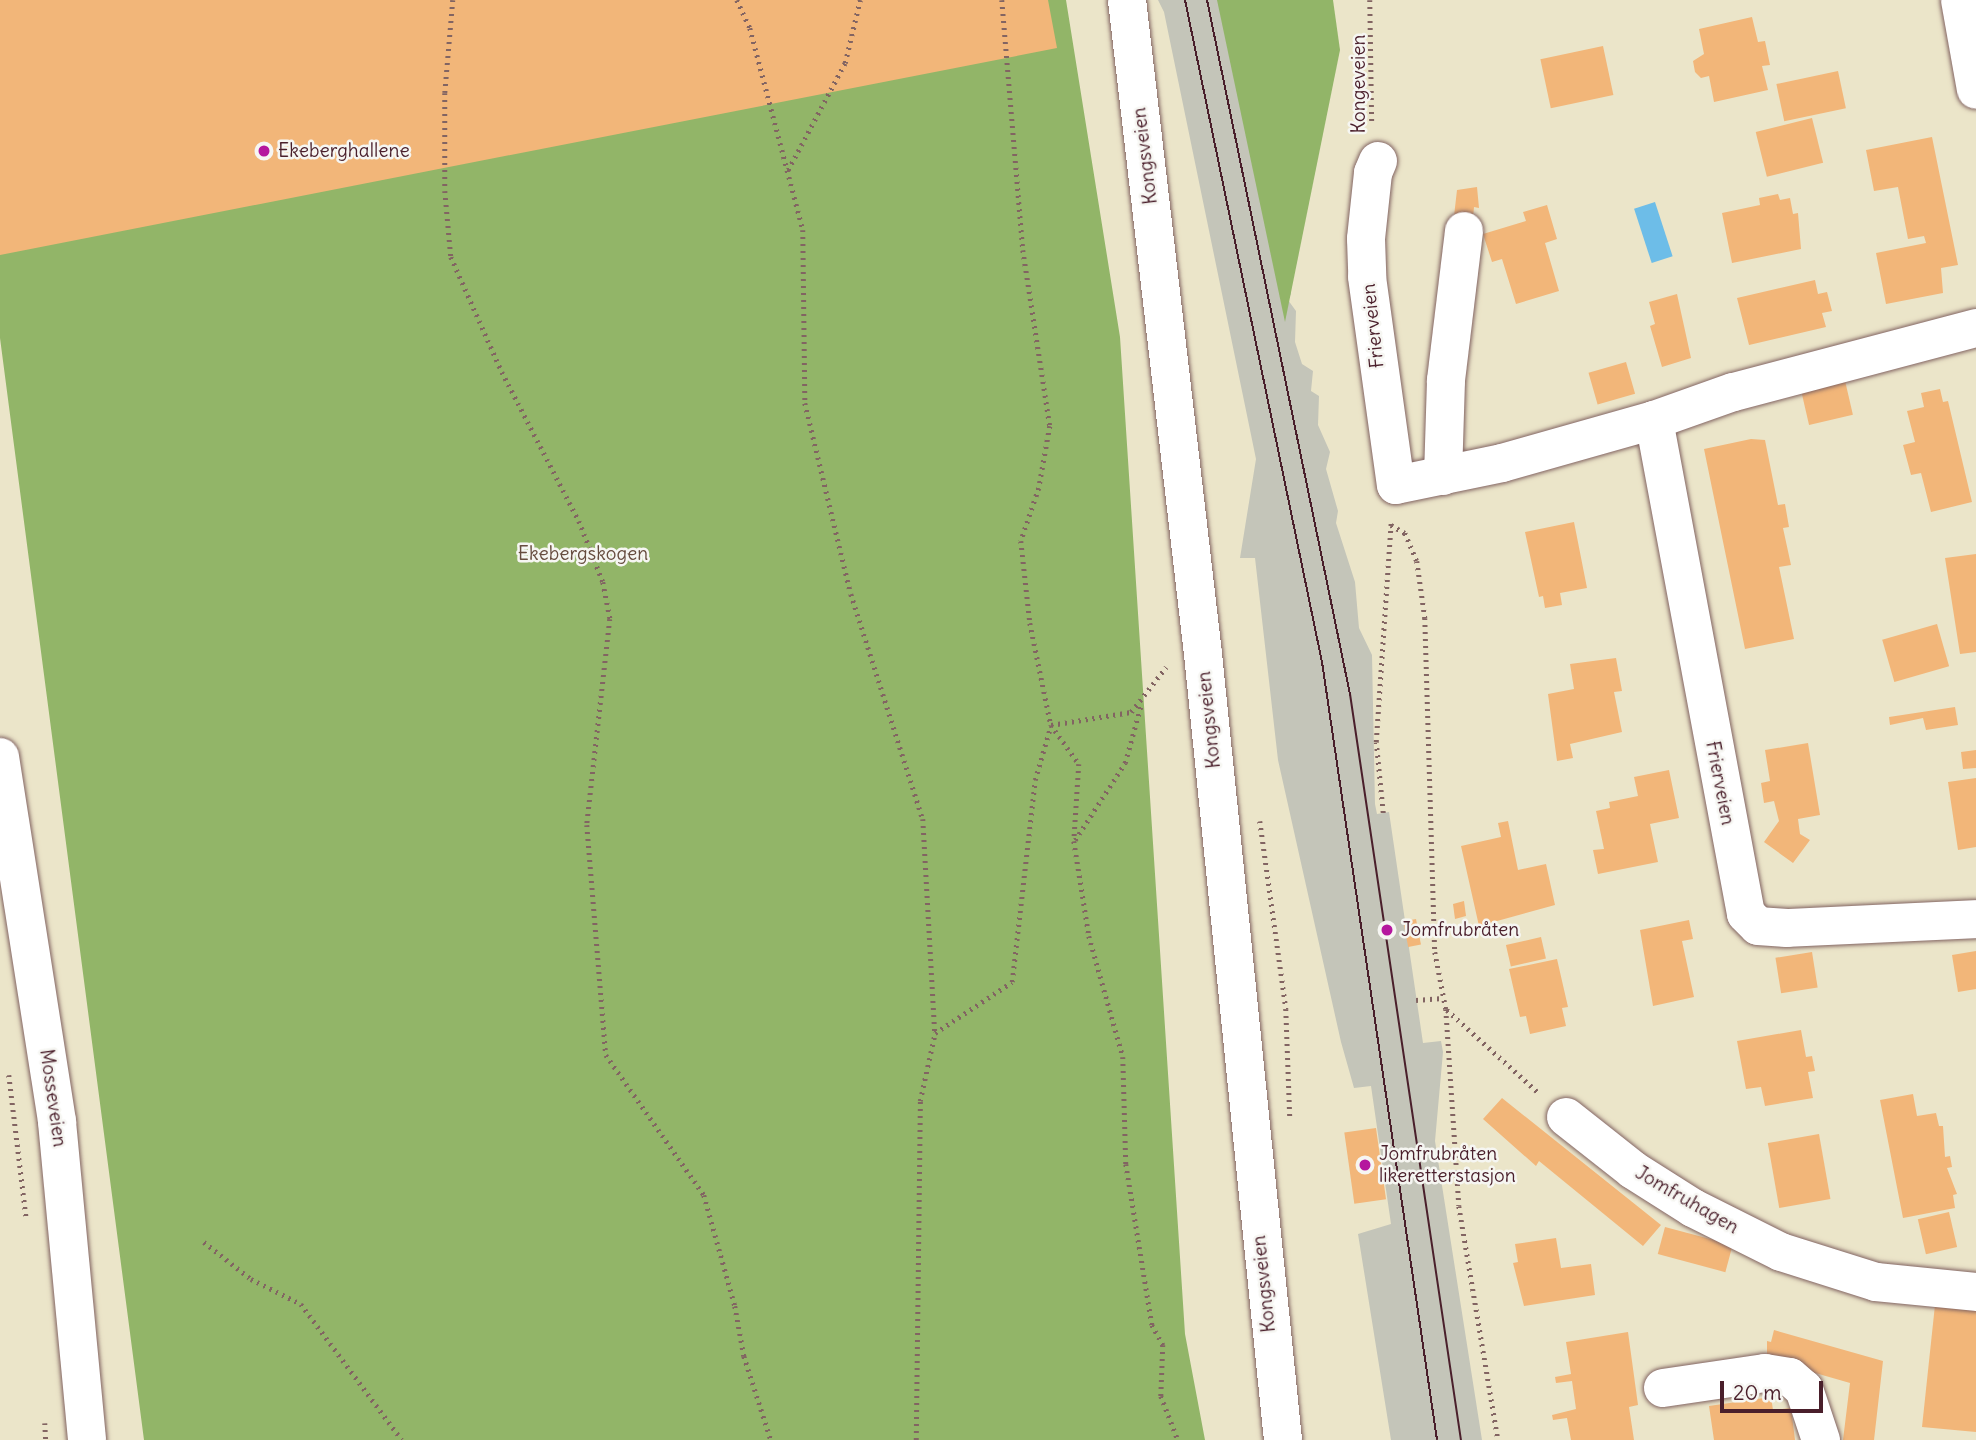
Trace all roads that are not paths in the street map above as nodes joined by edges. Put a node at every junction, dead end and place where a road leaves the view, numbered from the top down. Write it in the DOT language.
graph roads {
  1 [pos="1127,0"];
  2 [pos="1961,0"];
  3 [pos="1976,90"];
  4 [pos="1378,161"];
  5 [pos="1464,231"];
  6 [pos="1976,328"];
  7 [pos="1654,420"];
  8 [pos="1443,476"];
  9 [pos="0,757"];
  10 [pos="1976,919"];
  11 [pos="1566,1117"];
  12 [pos="1976,1292"];
  13 [pos="1663,1388"];
  14 [pos="87,1440"];
  15 [pos="1283,1440"];
  16 [pos="1821,1440"];
  1 -- 15 [label="main road, Kongsveien"];
  2 -- 3 [label="main road"];
  4 -- 8 [label="main road, Frierveien"];
  5 -- 8 [label="main road"];
  6 -- 7 [label="main road, Frierveien"];
  7 -- 8 [label="main road, Frierveien"];
  7 -- 10 [label="main road, Frierveien"];
  9 -- 14 [label="main road, Mosseveien"];
  11 -- 12 [label="main road, Jomfruhagen"];
  13 -- 16 [label="main road"];
}
